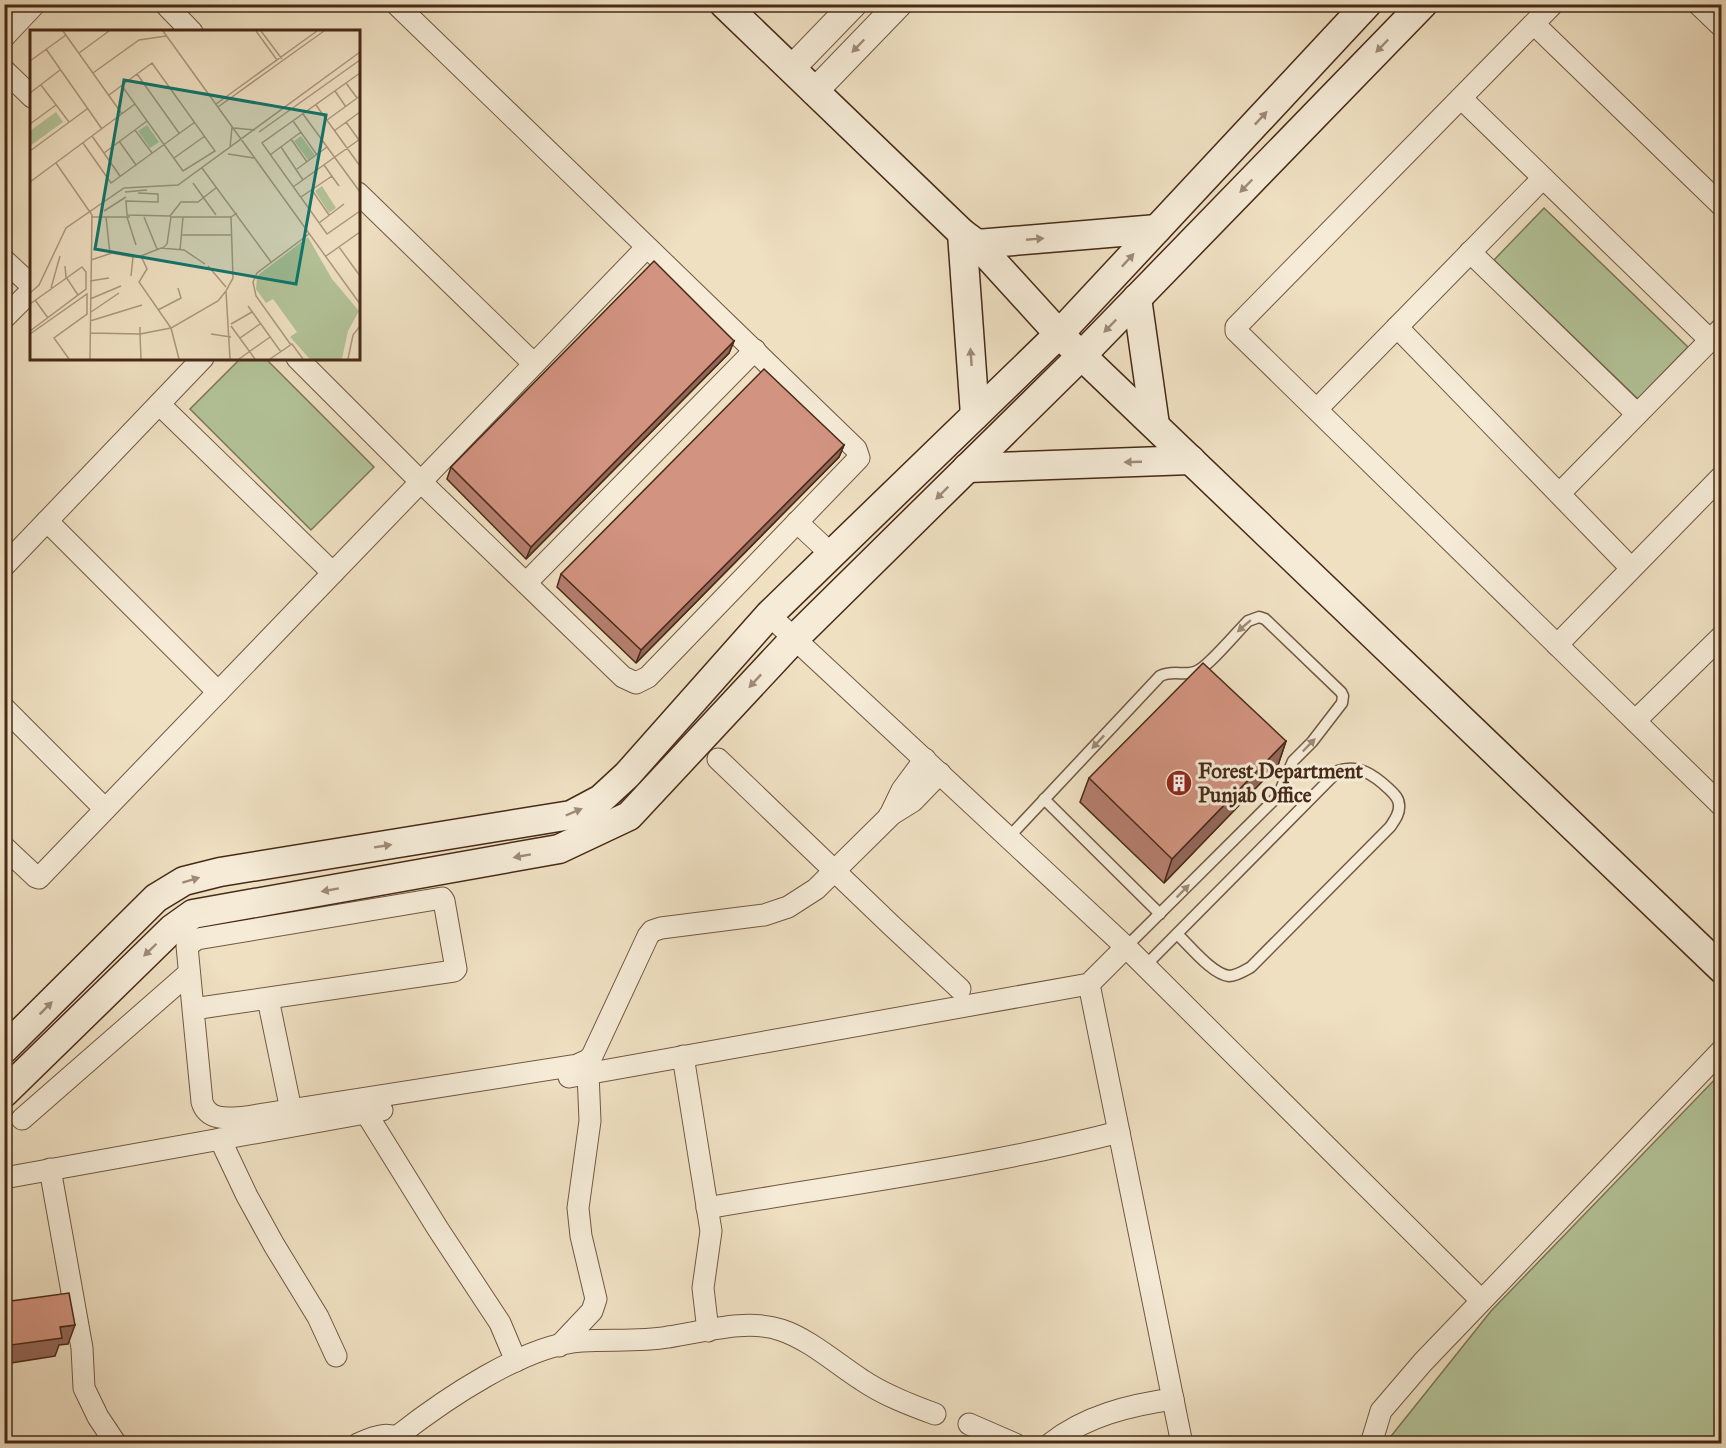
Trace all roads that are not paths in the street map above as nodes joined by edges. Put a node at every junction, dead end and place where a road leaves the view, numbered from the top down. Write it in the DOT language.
graph roads {
  1 [pos="35,4"];
  2 [pos="165,4"];
  3 [pos="396,4"];
  4 [pos="724,4"];
  5 [pos="854,4"];
  6 [pos="899,4"];
  7 [pos="1367,4"];
  8 [pos="1423,4"];
  9 [pos="1553,4"];
  10 [pos="1698,4"];
  11 [pos="1534,24"];
  12 [pos="1722,27"];
  13 [pos="190,30"];
  14 [pos="4,37"];
  15 [pos="791,69"];
  16 [pos="4,70"];
  17 [pos="814,92"];
  18 [pos="30,95"];
  19 [pos="1461,98"];
  20 [pos="1543,178"];
  21 [pos="360,195"];
  22 [pos="1722,206"];
  23 [pos="1157,229"];
  24 [pos="970,239"];
  25 [pos="646,248"];
  26 [pos="1470,252"];
  27 [pos="4,260"];
  28 [pos="30,286"];
  29 [pos="30,290"];
  30 [pos="1137,298"];
  31 [pos="4,318"];
  32 [pos="1397,327"];
  33 [pos="1059,334"];
  34 [pos="1716,334"];
  35 [pos="755,350"];
  36 [pos="1082,355"];
  37 [pos="201,360"];
  38 [pos="299,360"];
  39 [pos="534,364"];
  40 [pos="159,404"];
  41 [pos="1317,409"];
  42 [pos="1637,414"];
  43 [pos="975,415"];
  44 [pos="1155,425"];
  45 [pos="1191,460"];
  46 [pos="967,468"];
  47 [pos="1722,476"];
  48 [pos="421,482"];
  49 [pos="1560,493"];
  50 [pos="47,521"];
  51 [pos="797,522"];
  52 [pos="831,555"];
  53 [pos="4,566"];
  54 [pos="1631,568"];
  55 [pos="333,573"];
  56 [pos="526,583"];
  57 [pos="769,615"];
  58 [pos="795,638"];
  59 [pos="1720,641"];
  60 [pos="1557,645"];
  61 [pos="218,692"];
  62 [pos="4,708"];
  63 [pos="1635,722"];
  64 [pos="718,759"];
  65 [pos="932,766"];
  66 [pos="1044,799"];
  67 [pos="1722,806"];
  68 [pos="105,809"];
  69 [pos="1008,837"];
  70 [pos="4,847"];
  71 [pos="836,871"];
  72 [pos="1160,914"];
  73 [pos="1178,934"];
  74 [pos="1126,947"];
  75 [pos="1145,966"];
  76 [pos="1722,969"];
  77 [pos="189,973"];
  78 [pos="1089,984"];
  79 [pos="960,989"];
  80 [pos="268,999"];
  81 [pos="193,1009"];
  82 [pos="4,1049"];
  83 [pos="1722,1050"];
  84 [pos="683,1056"];
  85 [pos="588,1073"];
  86 [pos="4,1093"];
  87 [pos="291,1110"];
  88 [pos="366,1113"];
  89 [pos="22,1119"];
  90 [pos="1119,1132"];
  91 [pos="220,1139"];
  92 [pos="50,1169"];
  93 [pos="4,1178"];
  94 [pos="707,1208"];
  95 [pos="1481,1300"];
  96 [pos="708,1331"];
  97 [pos="559,1346"];
  98 [pos="336,1356"];
  99 [pos="516,1361"];
  100 [pos="1173,1399"];
  101 [pos="936,1414"];
  102 [pos="969,1424"];
  103 [pos="404,1439"];
  104 [pos="116,1443"];
  105 [pos="358,1443"];
  106 [pos="1015,1443"];
  107 [pos="1050,1443"];
  108 [pos="1182,1443"];
  109 [pos="1371,1443"];
  1 -- 14 [label="street"];
  2 -- 13 [label="street"];
  3 -- 25 [label="street"];
  4 -- 15 [label="main road"];
  5 -- 15 [label="street"];
  6 -- 17 [label="street, one-way"];
  23 -- 7 [label="main road, one-way"];
  8 -- 30 [label="main road, one-way"];
  9 -- 11 [label="street"];
  10 -- 12 [label="street"];
  11 -- 19 [label="street"];
  11 -- 22 [label="street"];
  15 -- 17 [label="main road"];
  16 -- 18 [label="street"];
  17 -- 24 [label="main road"];
  19 -- 20 [label="street"];
  19 -- 41 [label="street"];
  20 -- 26 [label="street"];
  20 -- 34 [label="street"];
  21 -- 39 [label="street"];
  24 -- 23 [label="main road, one-way"];
  33 -- 23 [label="main road, one-way"];
  24 -- 33 [label="main road"];
  43 -- 24 [label="main road, one-way"];
  25 -- 35 [label="street"];
  25 -- 39 [label="street"];
  26 -- 32 [label="street"];
  26 -- 42 [label="street"];
  27 -- 28 [label="street"];
  29 -- 31 [label="street"];
  30 -- 36 [label="main road, one-way"];
  30 -- 44 [label="main road"];
  32 -- 41 [label="street"];
  32 -- 49 [label="street"];
  33 -- 36 [label="main road"];
  33 -- 43 [label="main road"];
  34 -- 42 [label="street"];
  35 -- 51 [label="street"];
  35 -- 56 [label="street"];
  36 -- 44 [label="main road"];
  36 -- 46 [label="main road"];
  37 -- 40 [label="street"];
  38 -- 48 [label="street"];
  39 -- 48 [label="street"];
  40 -- 50 [label="street"];
  40 -- 55 [label="street"];
  41 -- 60 [label="street"];
  42 -- 49 [label="street"];
  43 -- 52 [label="main road"];
  44 -- 45 [label="main road"];
  45 -- 46 [label="main road, one-way"];
  45 -- 76 [label="main road"];
  46 -- 58 [label="main road, one-way"];
  47 -- 54 [label="street"];
  48 -- 55 [label="street"];
  48 -- 56 [label="street"];
  49 -- 54 [label="street"];
  50 -- 53 [label="street"];
  50 -- 61 [label="street"];
  51 -- 52 [label="street"];
  51 -- 56 [label="street"];
  52 -- 57 [label="main road"];
  54 -- 60 [label="street"];
  55 -- 61 [label="street"];
  57 -- 58 [label="street"];
  82 -- 57 [label="main road, one-way"];
  58 -- 65 [label="street"];
  58 -- 86 [label="main road, one-way"];
  59 -- 63 [label="street"];
  60 -- 63 [label="street"];
  61 -- 68 [label="street"];
  62 -- 68 [label="street"];
  63 -- 67 [label="street"];
  64 -- 71 [label="street"];
  65 -- 69 [label="street"];
  65 -- 71 [label="street"];
  66 -- 69 [label="lane"];
  66 -- 72 [label="lane"];
  72 -- 66 [label="lane, one-way"];
  68 -- 70 [label="street"];
  69 -- 74 [label="street"];
  71 -- 79 [label="street"];
  71 -- 87 [label="street"];
  72 -- 74 [label="lane"];
  73 -- 73 [label="lane"];
  73 -- 75 [label="lane"];
  74 -- 75 [label="street"];
  74 -- 78 [label="street"];
  75 -- 95 [label="street"];
  77 -- 80 [label="street"];
  77 -- 81 [label="street"];
  77 -- 89 [label="street"];
  78 -- 84 [label="street"];
  78 -- 90 [label="street"];
  80 -- 81 [label="street"];
  80 -- 87 [label="street"];
  81 -- 87 [label="street"];
  83 -- 95 [label="street"];
  84 -- 85 [label="street"];
  84 -- 94 [label="street"];
  85 -- 88 [label="street"];
  85 -- 97 [label="street"];
  88 -- 91 [label="street"];
  88 -- 99 [label="street"];
  90 -- 94 [label="street"];
  90 -- 100 [label="street"];
  91 -- 92 [label="street"];
  91 -- 98 [label="street"];
  92 -- 93 [label="street"];
  92 -- 104 [label="street"];
  94 -- 96 [label="street"];
  95 -- 109 [label="street"];
  96 -- 97 [label="street"];
  96 -- 101 [label="street"];
  97 -- 99 [label="street"];
  99 -- 103 [label="street"];
  100 -- 107 [label="street"];
  100 -- 108 [label="street"];
  102 -- 106 [label="street"];
  103 -- 105 [label="street"];
}
